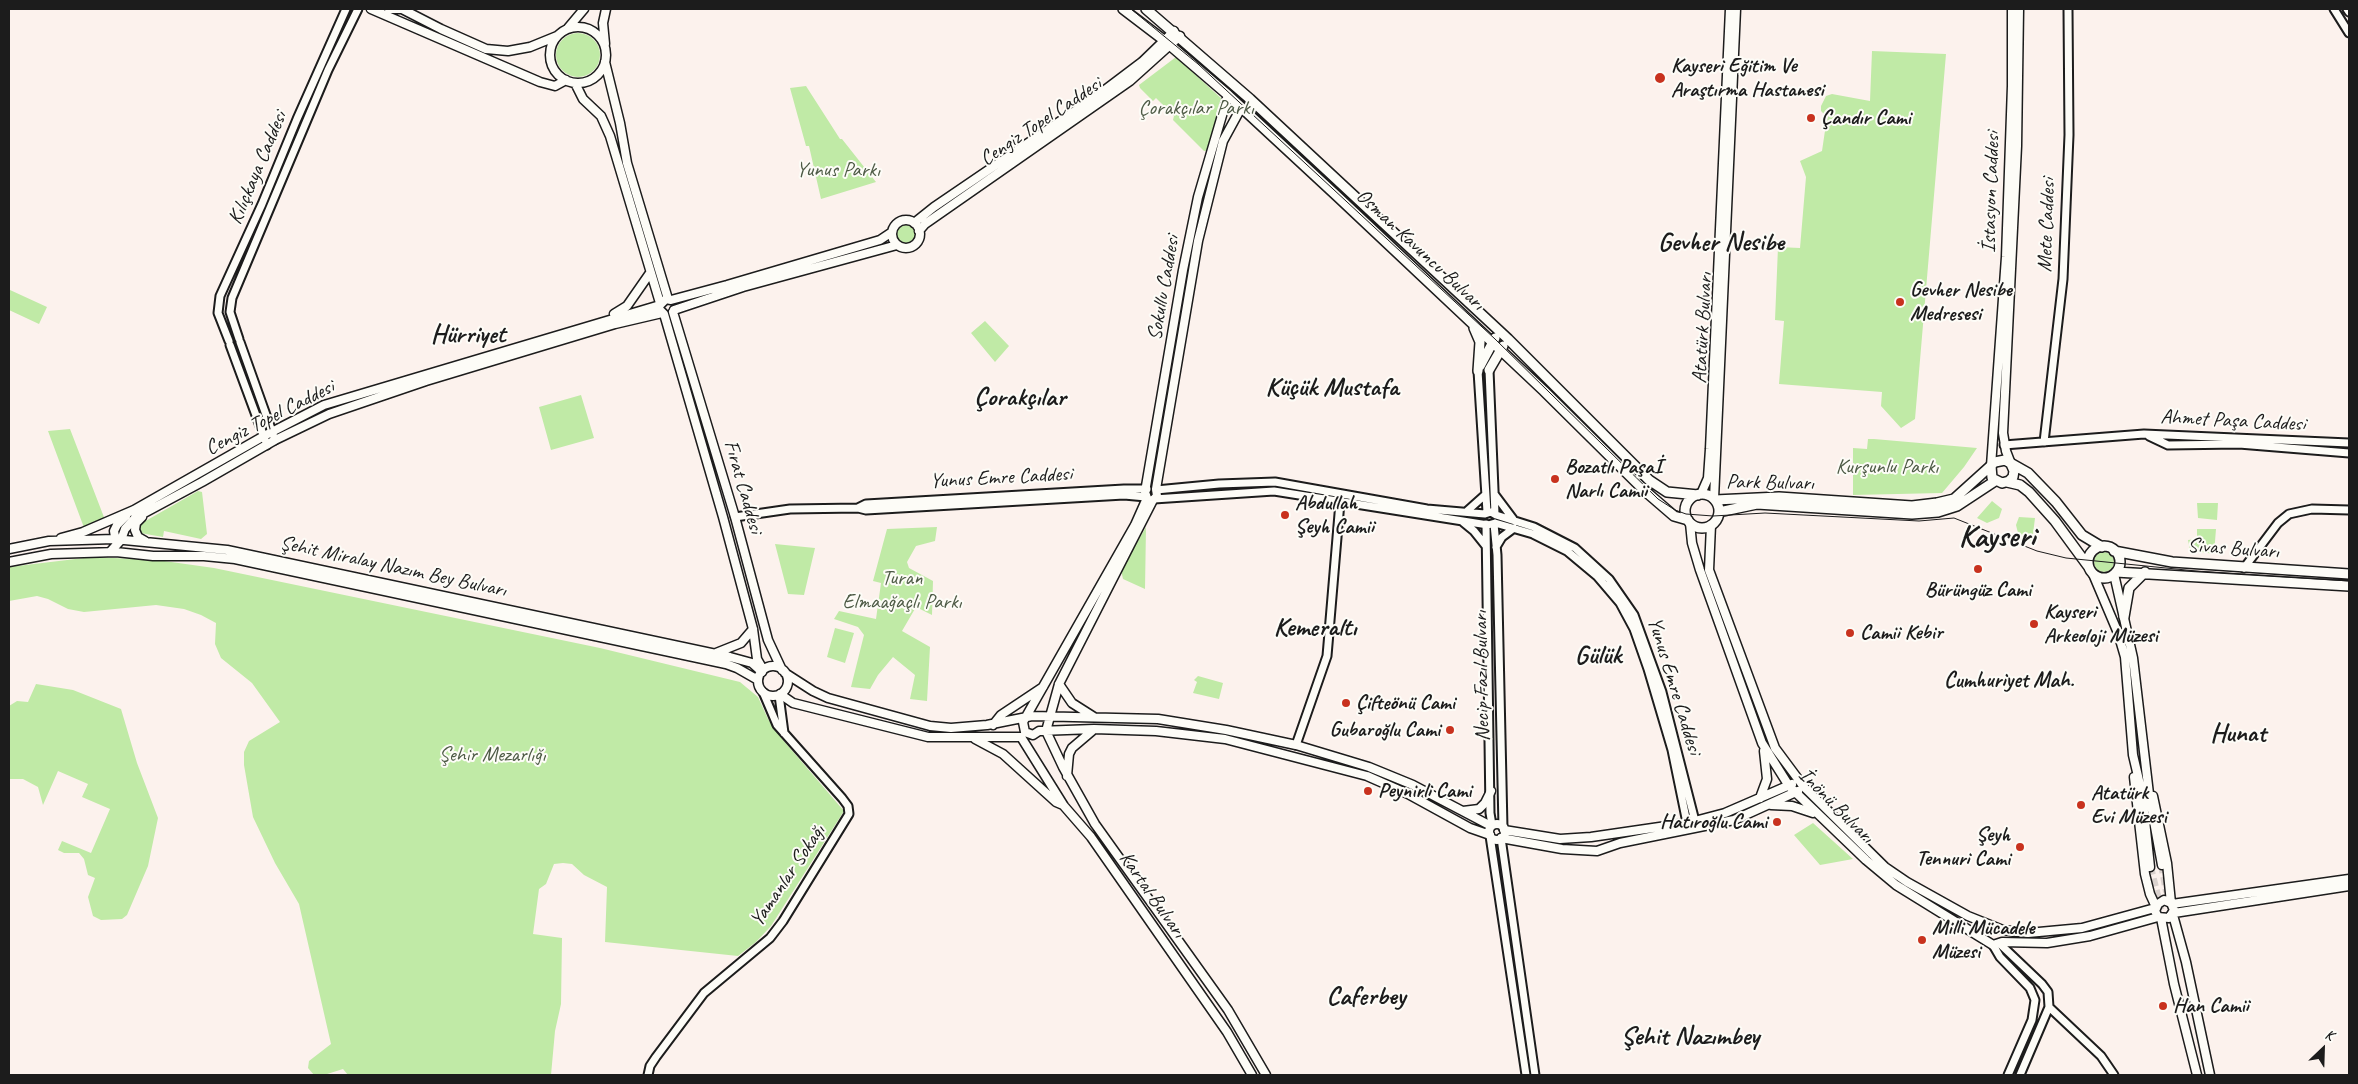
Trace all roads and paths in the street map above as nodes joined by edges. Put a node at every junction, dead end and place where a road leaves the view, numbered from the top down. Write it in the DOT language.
graph roads {
  1 [pos="346,9"];
  2 [pos="358,9"];
  3 [pos="371,9"];
  4 [pos="389,9"];
  5 [pos="400,9"];
  6 [pos="584,9"];
  7 [pos="606,9"];
  8 [pos="1123,9"];
  9 [pos="1146,9"];
  10 [pos="1730,9"];
  11 [pos="1736,9"];
  12 [pos="2012,9"];
  13 [pos="2019,9"];
  14 [pos="2068,9"];
  15 [pos="2334,9"];
  16 [pos="2347,9"];
  17 [pos="2349,12"];
  18 [pos="568,29"];
  19 [pos="2349,33"];
  20 [pos="1177,34"];
  21 [pos="557,36"];
  22 [pos="1168,44"];
  23 [pos="605,49"];
  24 [pos="605,62"];
  25 [pos="566,80"];
  26 [pos="575,82"];
  27 [pos="1228,95"];
  28 [pos="1241,108"];
  29 [pos="914,223"];
  30 [pos="919,231"];
  31 [pos="892,232"];
  32 [pos="897,245"];
  33 [pos="650,273"];
  34 [pos="670,299"];
  35 [pos="662,308"];
  36 [pos="673,311"];
  37 [pos="606,319"];
  38 [pos="1472,323"];
  39 [pos="1501,332"];
  40 [pos="239,340"];
  41 [pos="1508,340"];
  42 [pos="1492,342"];
  43 [pos="229,343"];
  44 [pos="1500,350"];
  45 [pos="1489,370"];
  46 [pos="1478,371"];
  47 [pos="273,431"];
  48 [pos="2144,434"];
  49 [pos="264,436"];
  50 [pos="275,440"];
  51 [pos="2044,442"];
  52 [pos="2349,443"];
  53 [pos="267,445"];
  54 [pos="2004,445"];
  55 [pos="2349,453"];
  56 [pos="2011,464"];
  57 [pos="1991,466"];
  58 [pos="1995,481"];
  59 [pos="2007,482"];
  60 [pos="1151,494"];
  61 [pos="1700,494"];
  62 [pos="1485,495"];
  63 [pos="1495,495"];
  64 [pos="1715,500"];
  65 [pos="1340,502"];
  66 [pos="134,510"];
  67 [pos="2349,510"];
  68 [pos="147,512"];
  69 [pos="1466,512"];
  70 [pos="1719,512"];
  71 [pos="1486,513"];
  72 [pos="735,517"];
  73 [pos="1513,519"];
  74 [pos="1492,520"];
  75 [pos="1460,521"];
  76 [pos="1689,522"];
  77 [pos="1711,525"];
  78 [pos="1514,528"];
  79 [pos="118,541"];
  80 [pos="145,541"];
  81 [pos="49,542"];
  82 [pos="1486,546"];
  83 [pos="2102,547"];
  84 [pos="1496,548"];
  85 [pos="9,549"];
  86 [pos="2114,551"];
  87 [pos="110,552"];
  88 [pos="123,552"];
  89 [pos="9,562"];
  90 [pos="2244,568"];
  91 [pos="2091,570"];
  92 [pos="2145,572"];
  93 [pos="2115,573"];
  94 [pos="2349,574"];
  95 [pos="2349,586"];
  96 [pos="2124,616"];
  97 [pos="753,629"];
  98 [pos="716,654"];
  99 [pos="762,671"];
  100 [pos="784,671"];
  101 [pos="758,680"];
  102 [pos="1059,684"];
  103 [pos="1045,686"];
  104 [pos="763,692"];
  105 [pos="780,695"];
  106 [pos="1049,717"];
  107 [pos="1027,718"];
  108 [pos="1037,718"];
  109 [pos="1095,718"];
  110 [pos="993,725"];
  111 [pos="1094,730"];
  112 [pos="1043,731"];
  113 [pos="1023,734"];
  114 [pos="785,736"];
  115 [pos="970,738"];
  116 [pos="1296,745"];
  117 [pos="1764,746"];
  118 [pos="2133,755"];
  119 [pos="2146,765"];
  120 [pos="1067,776"];
  121 [pos="1798,780"];
  122 [pos="1789,786"];
  123 [pos="1804,787"];
  124 [pos="1491,791"];
  125 [pos="1795,792"];
  126 [pos="1760,798"];
  127 [pos="1767,805"];
  128 [pos="1064,806"];
  129 [pos="1461,811"];
  130 [pos="1819,817"];
  131 [pos="1691,822"];
  132 [pos="1492,826"];
  133 [pos="1502,833"];
  134 [pos="1490,835"];
  135 [pos="1600,836"];
  136 [pos="1590,837"];
  137 [pos="1602,849"];
  138 [pos="1592,850"];
  139 [pos="2162,865"];
  140 [pos="2150,867"];
  141 [pos="2349,879"];
  142 [pos="2349,886"];
  143 [pos="2172,903"];
  144 [pos="2156,908"];
  145 [pos="2173,914"];
  146 [pos="2160,918"];
  147 [pos="1999,928"];
  148 [pos="1996,944"];
  149 [pos="2049,1007"];
  150 [pos="648,1075"];
  151 [pos="1252,1075"];
  152 [pos="1266,1075"];
  153 [pos="1526,1075"];
  154 [pos="1535,1075"];
  155 [pos="2008,1075"];
  156 [pos="2020,1075"];
  157 [pos="2114,1075"];
  158 [pos="2198,1075"];
  159 [pos="2210,1075"];
  1 -- 43 [label="street, Kılıçkaya Caddesi"];
  2 -- 40 [label="street, Kılıçkaya Caddesi"];
  3 -- 25 [label="main road"];
  4 -- 5 [label="main road"];
  5 -- 21 [label="main road"];
  6 -- 18 [label="main road"];
  7 -- 23 [label="main road"];
  8 -- 22 [label="highway, Osman Kavuncu Bulvarı"];
  9 -- 20 [label="highway, Osman Kavuncu Bulvarı"];
  10 -- 61 [label="main road, Atatürk Bulvarı"];
  11 -- 64 [label="main road, Atatürk Bulvarı"];
  12 -- 57 [label="main road, İstasyon Caddesi"];
  13 -- 54 [label="main road, İstasyon Caddesi"];
  14 -- 51 [label="street, Mete Caddesi"];
  15 -- 19 [label="street"];
  16 -- 17 [label="street"];
  18 -- 21 [label="main road"];
  18 -- 23 [label="main road"];
  20 -- 22 [label="main road, Cengiz Topel Caddesi"];
  20 -- 39 [label="highway, Osman Kavuncu Bulvarı"];
  21 -- 25 [label="main road"];
  22 -- 27 [label="highway, Osman Kavuncu Bulvarı"];
  22 -- 29 [label="main road, Cengiz Topel Caddesi"];
  22 -- 30 [label="main road, Cengiz Topel Caddesi"];
  23 -- 24 [label="main road"];
  24 -- 26 [label="main road"];
  24 -- 34 [label="main road"];
  25 -- 26 [label="main road"];
  26 -- 33 [label="main road, Fırat Caddesi"];
  27 -- 28 [label="highway, Osman Kavuncu Bulvarı"];
  27 -- 60 [label="main road, Sokullu Caddesi"];
  28 -- 38 [label="highway, Osman Kavuncu Bulvarı"];
  28 -- 60 [label="main road, Sokullu Caddesi"];
  29 -- 30 [label="main road"];
  29 -- 31 [label="main road"];
  30 -- 32 [label="main road"];
  31 -- 32 [label="main road"];
  31 -- 34 [label="main road"];
  32 -- 36 [label="main road"];
  33 -- 35 [label="main road, Fırat Caddesi"];
  33 -- 37 [label="main road"];
  34 -- 35 [label="main road"];
  34 -- 36 [label="main road, Fırat Caddesi"];
  35 -- 36 [label="main road"];
  35 -- 37 [label="main road, Cengiz Topel Caddesi"];
  35 -- 50 [label="main road, Cengiz Topel Caddesi"];
  35 -- 97 [label="main road, Fırat Caddesi"];
  36 -- 72 [label="main road, Fırat Caddesi"];
  37 -- 47 [label="main road, Cengiz Topel Caddesi"];
  38 -- 42 [label="highway, Osman Kavuncu Bulvarı"];
  38 -- 46 [label="highway"];
  39 -- 41 [label="highway, Osman Kavuncu Bulvarı"];
  39 -- 42 [label="highway"];
  40 -- 43 [label="street"];
  40 -- 47 [label="street, Kılıçkaya Caddesi"];
  41 -- 44 [label="highway"];
  41 -- 61 [label="highway, Osman Kavuncu Bulvarı"];
  42 -- 44 [label="highway, Osman Kavuncu Bulvarı"];
  42 -- 46 [label="highway"];
  43 -- 49 [label="street, Kılıçkaya Caddesi"];
  44 -- 45 [label="highway"];
  44 -- 76 [label="highway, Osman Kavuncu Bulvarı"];
  45 -- 63 [label="street, Necip Fazıl Bulvarı"];
  46 -- 62 [label="street"];
  47 -- 49 [label="main road, Cengiz Topel Caddesi"];
  47 -- 50 [label="street, Kılıçkaya Caddesi"];
  48 -- 51 [label="street"];
  48 -- 52 [label="street, Ahmet Paşa Caddesi"];
  48 -- 55 [label="street, Ahmet Paşa Caddesi"];
  49 -- 53 [label="street, Kılıçkaya Caddesi"];
  49 -- 66 [label="main road, Cengiz Topel Caddesi"];
  50 -- 53 [label="main road, Cengiz Topel Caddesi"];
  51 -- 54 [label="street"];
  53 -- 68 [label="main road, Cengiz Topel Caddesi"];
  54 -- 56 [label="main road, İstasyon Caddesi"];
  56 -- 57 [label="highway"];
  56 -- 59 [label="highway"];
  56 -- 83 [label="highway"];
  57 -- 58 [label="highway"];
  57 -- 64 [label="highway, Park Bulvarı"];
  58 -- 59 [label="highway"];
  58 -- 70 [label="highway, Park Bulvarı"];
  59 -- 91 [label="highway"];
  60 -- 65 [label="street, Yunus Emre Caddesi"];
  60 -- 69 [label="street, Yunus Emre Caddesi"];
  60 -- 72 [label="street, Yunus Emre Caddesi"];
  60 -- 102 [label="main road, Sokullu Caddesi"];
  60 -- 103 [label="main road, Sokullu Caddesi"];
  61 -- 64 [label="highway"];
  61 -- 76 [label="highway"];
  62 -- 69 [label="street"];
  62 -- 71 [label="street"];
  63 -- 73 [label="street"];
  63 -- 74 [label="street, Necip Fazıl Bulvarı"];
  64 -- 70 [label="highway"];
  65 -- 75 [label="street, Yunus Emre Caddesi"];
  65 -- 116 [label="street"];
  66 -- 79 [label="main road"];
  66 -- 81 [label="main road, Cengiz Topel Caddesi"];
  67 -- 90 [label="street"];
  68 -- 79 [label="main road, Cengiz Topel Caddesi"];
  68 -- 80 [label="main road"];
  69 -- 71 [label="street, Yunus Emre Caddesi"];
  70 -- 77 [label="highway"];
  71 -- 74 [label="street, Yunus Emre Caddesi"];
  71 -- 74 [label="street"];
  72 -- 100 [label="main road, Fırat Caddesi"];
  73 -- 74 [label="street, Yunus Emre Caddesi"];
  73 -- 131 [label="street, Yunus Emre Caddesi"];
  74 -- 75 [label="street, Yunus Emre Caddesi"];
  74 -- 78 [label="street, Yunus Emre Caddesi"];
  74 -- 82 [label="street, Necip Fazıl Bulvarı"];
  74 -- 84 [label="street, Necip Fazıl Bulvarı"];
  75 -- 82 [label="street"];
  76 -- 77 [label="highway"];
  76 -- 117 [label="main road, İnönü Bulvarı"];
  77 -- 121 [label="main road, İnönü Bulvarı"];
  78 -- 84 [label="street"];
  78 -- 131 [label="street, Yunus Emre Caddesi"];
  79 -- 80 [label="main road, Şehit Miralay Nazım Bey Bulvarı"];
  79 -- 81 [label="main road, Şehit Miralay Nazım Bey Bulvarı"];
  79 -- 87 [label="main road"];
  79 -- 88 [label="main road"];
  80 -- 98 [label="main road, Şehit Miralay Nazım Bey Bulvarı"];
  81 -- 85 [label="main road, Şehit Miralay Nazım Bey Bulvarı"];
  82 -- 124 [label="street, Necip Fazıl Bulvarı"];
  83 -- 86 [label="highway"];
  83 -- 91 [label="highway"];
  84 -- 133 [label="street, Necip Fazıl Bulvarı"];
  86 -- 90 [label="highway, Sivas Bulvarı"];
  86 -- 93 [label="highway"];
  87 -- 88 [label="main road, Şehit Miralay Nazım Bey Bulvarı"];
  87 -- 89 [label="main road, Şehit Miralay Nazım Bey Bulvarı"];
  88 -- 101 [label="main road, Şehit Miralay Nazım Bey Bulvarı"];
  90 -- 94 [label="highway, Sivas Bulvarı"];
  91 -- 93 [label="highway"];
  91 -- 118 [label="main road"];
  92 -- 93 [label="highway, Sivas Bulvarı"];
  92 -- 95 [label="highway, Sivas Bulvarı"];
  92 -- 96 [label="highway"];
  93 -- 96 [label="main road"];
  96 -- 119 [label="main road"];
  97 -- 98 [label="main road"];
  97 -- 99 [label="main road, Fırat Caddesi"];
  98 -- 99 [label="main road, Şehit Miralay Nazım Bey Bulvarı"];
  99 -- 100 [label="main road"];
  99 -- 101 [label="main road"];
  100 -- 105 [label="main road"];
  100 -- 110 [label="main road"];
  101 -- 104 [label="main road"];
  102 -- 106 [label="main road, Sokullu Caddesi"];
  102 -- 109 [label="main road"];
  103 -- 107 [label="main road, Sokullu Caddesi"];
  103 -- 110 [label="main road"];
  104 -- 105 [label="main road"];
  104 -- 114 [label="street, Yamanlar Sokağı"];
  105 -- 114 [label="street"];
  105 -- 115 [label="main road"];
  106 -- 108 [label="main road"];
  106 -- 109 [label="main road"];
  106 -- 112 [label="main road, Sokullu Caddesi"];
  107 -- 108 [label="main road"];
  107 -- 110 [label="main road"];
  107 -- 113 [label="main road"];
  108 -- 112 [label="main road"];
  109 -- 116 [label="main road"];
  111 -- 112 [label="main road"];
  111 -- 120 [label="main road"];
  111 -- 134 [label="main road"];
  112 -- 113 [label="main road"];
  112 -- 120 [label="main road, Kartal Bulvarı"];
  113 -- 115 [label="main road"];
  113 -- 128 [label="main road, Kartal Bulvarı"];
  114 -- 150 [label="street, Yamanlar Sokağı"];
  115 -- 128 [label="main road"];
  116 -- 129 [label="main road"];
  117 -- 122 [label="main road, İnönü Bulvarı"];
  117 -- 126 [label="main road"];
  118 -- 140 [label="main road"];
  118 -- 144 [label="main road"];
  119 -- 139 [label="main road"];
  119 -- 143 [label="main road"];
  120 -- 152 [label="main road, Kartal Bulvarı"];
  121 -- 122 [label="main road"];
  121 -- 123 [label="main road, İnönü Bulvarı"];
  122 -- 125 [label="main road, İnönü Bulvarı"];
  122 -- 126 [label="main road"];
  123 -- 125 [label="main road"];
  123 -- 147 [label="main road, İnönü Bulvarı"];
  124 -- 129 [label="main road"];
  124 -- 132 [label="street, Necip Fazıl Bulvarı"];
  125 -- 127 [label="main road"];
  125 -- 130 [label="main road, İnönü Bulvarı"];
  126 -- 131 [label="main road"];
  127 -- 130 [label="main road"];
  127 -- 137 [label="main road"];
  128 -- 151 [label="main road, Kartal Bulvarı"];
  129 -- 132 [label="main road"];
  130 -- 148 [label="main road, İnönü Bulvarı"];
  131 -- 135 [label="main road"];
  132 -- 133 [label="main road"];
  132 -- 134 [label="main road"];
  133 -- 134 [label="main road"];
  133 -- 136 [label="main road"];
  133 -- 138 [label="main road"];
  133 -- 154 [label="street, Necip Fazıl Bulvarı"];
  134 -- 153 [label="street"];
  135 -- 136 [label="main road"];
  135 -- 137 [label="main road"];
  136 -- 138 [label="main road"];
  137 -- 138 [label="main road"];
  141 -- 143 [label="main road"];
  142 -- 145 [label="main road"];
  143 -- 144 [label="main road"];
  143 -- 145 [label="main road"];
  144 -- 146 [label="main road"];
  144 -- 147 [label="main road, İnönü Bulvarı"];
  145 -- 146 [label="main road"];
  145 -- 159 [label="main road"];
  146 -- 148 [label="main road"];
  146 -- 158 [label="main road"];
  147 -- 148 [label="main road"];
  147 -- 148 [label="main road"];
  148 -- 149 [label="street"];
  148 -- 155 [label="street"];
  149 -- 156 [label="street"];
  149 -- 157 [label="street"];
  158 -- 159 [label="main road"];
}
